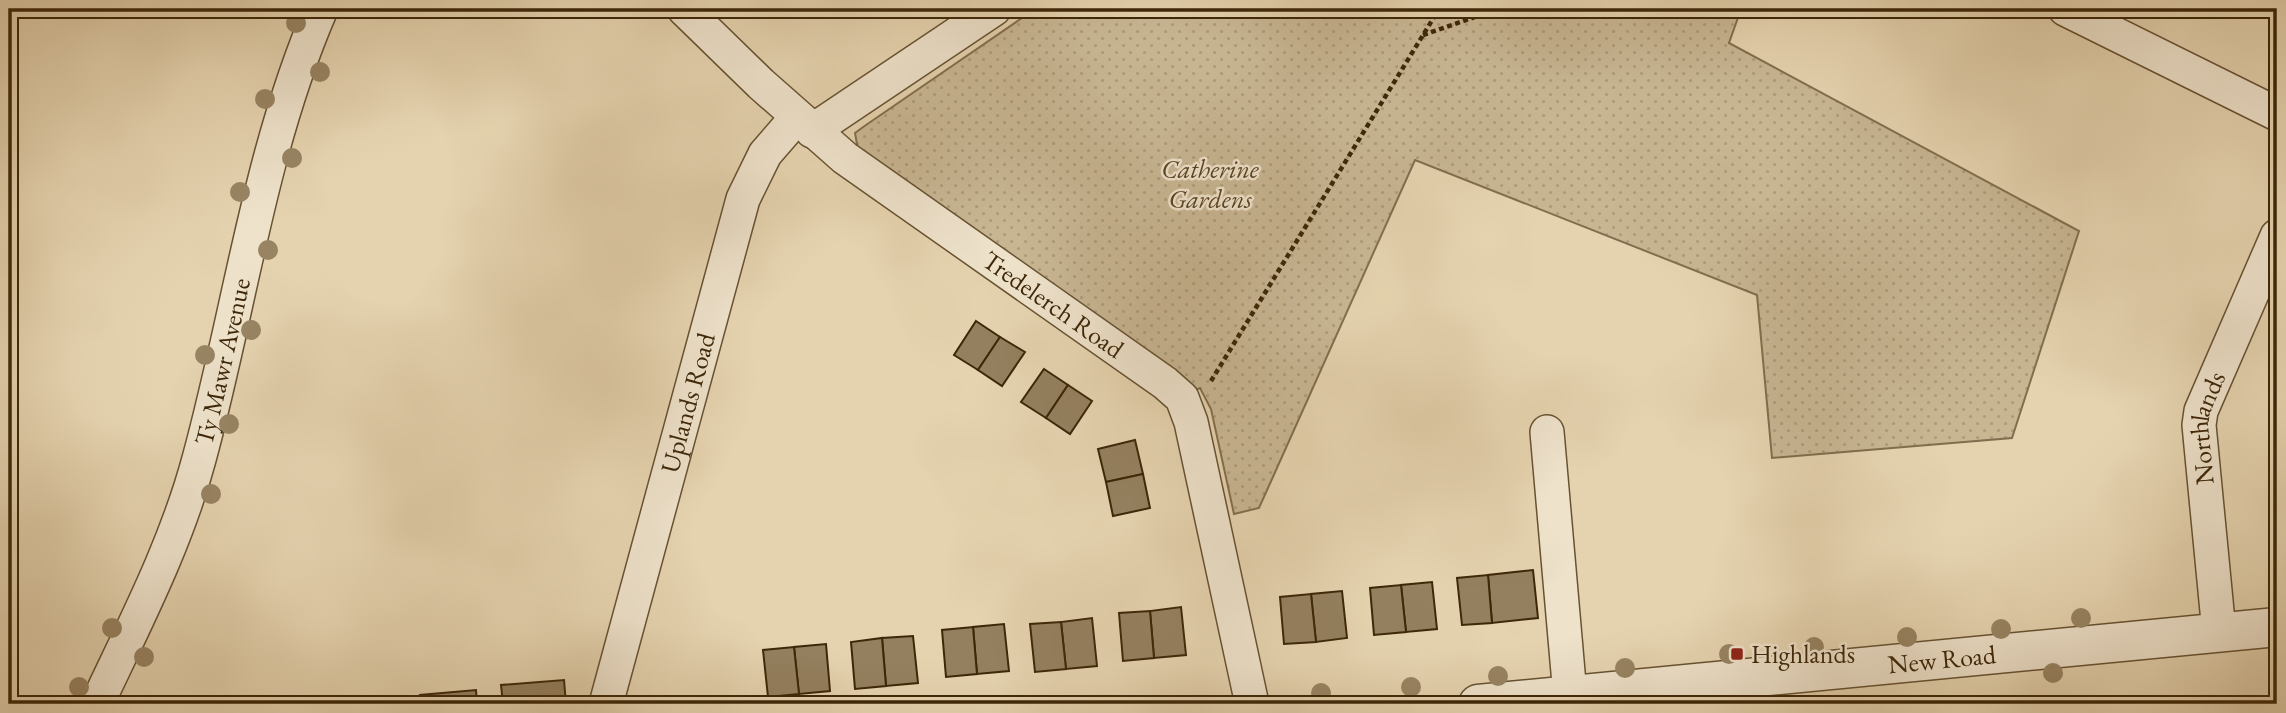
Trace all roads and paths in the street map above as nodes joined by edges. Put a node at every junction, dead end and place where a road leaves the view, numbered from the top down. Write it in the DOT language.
graph roads {
  1 [pos="321,9"];
  2 [pos="684,9"];
  3 [pos="994,9"];
  4 [pos="1440,9"];
  5 [pos="1498,9"];
  6 [pos="2065,9"];
  7 [pos="1421,36"];
  8 [pos="2277,114"];
  9 [pos="805,124"];
  10 [pos="2277,236"];
  11 [pos="1188,409"];
  12 [pos="1547,432"];
  13 [pos="2277,626"];
  14 [pos="2219,632"];
  15 [pos="1570,695"];
  16 [pos="97,704"];
  17 [pos="606,704"];
  18 [pos="1252,704"];
  19 [pos="1478,704"];
  1 -- 16 [label="street, Ty Mawr Avenue"];
  2 -- 9 [label="street, Tredelerch Road"];
  3 -- 9 [label="street, Uplands Road"];
  4 -- 7 [label="path"];
  5 -- 7 [label="path"];
  6 -- 8 [label="street"];
  7 -- 11 [label="path"];
  9 -- 11 [label="street, Tredelerch Road"];
  9 -- 17 [label="street, Uplands Road"];
  10 -- 14 [label="street, Northlands"];
  11 -- 18 [label="street, Tredelerch Road"];
  12 -- 15 [label="street"];
  13 -- 14 [label="street, New Road"];
  14 -- 15 [label="street, New Road"];
  15 -- 19 [label="street, New Road"];
}
